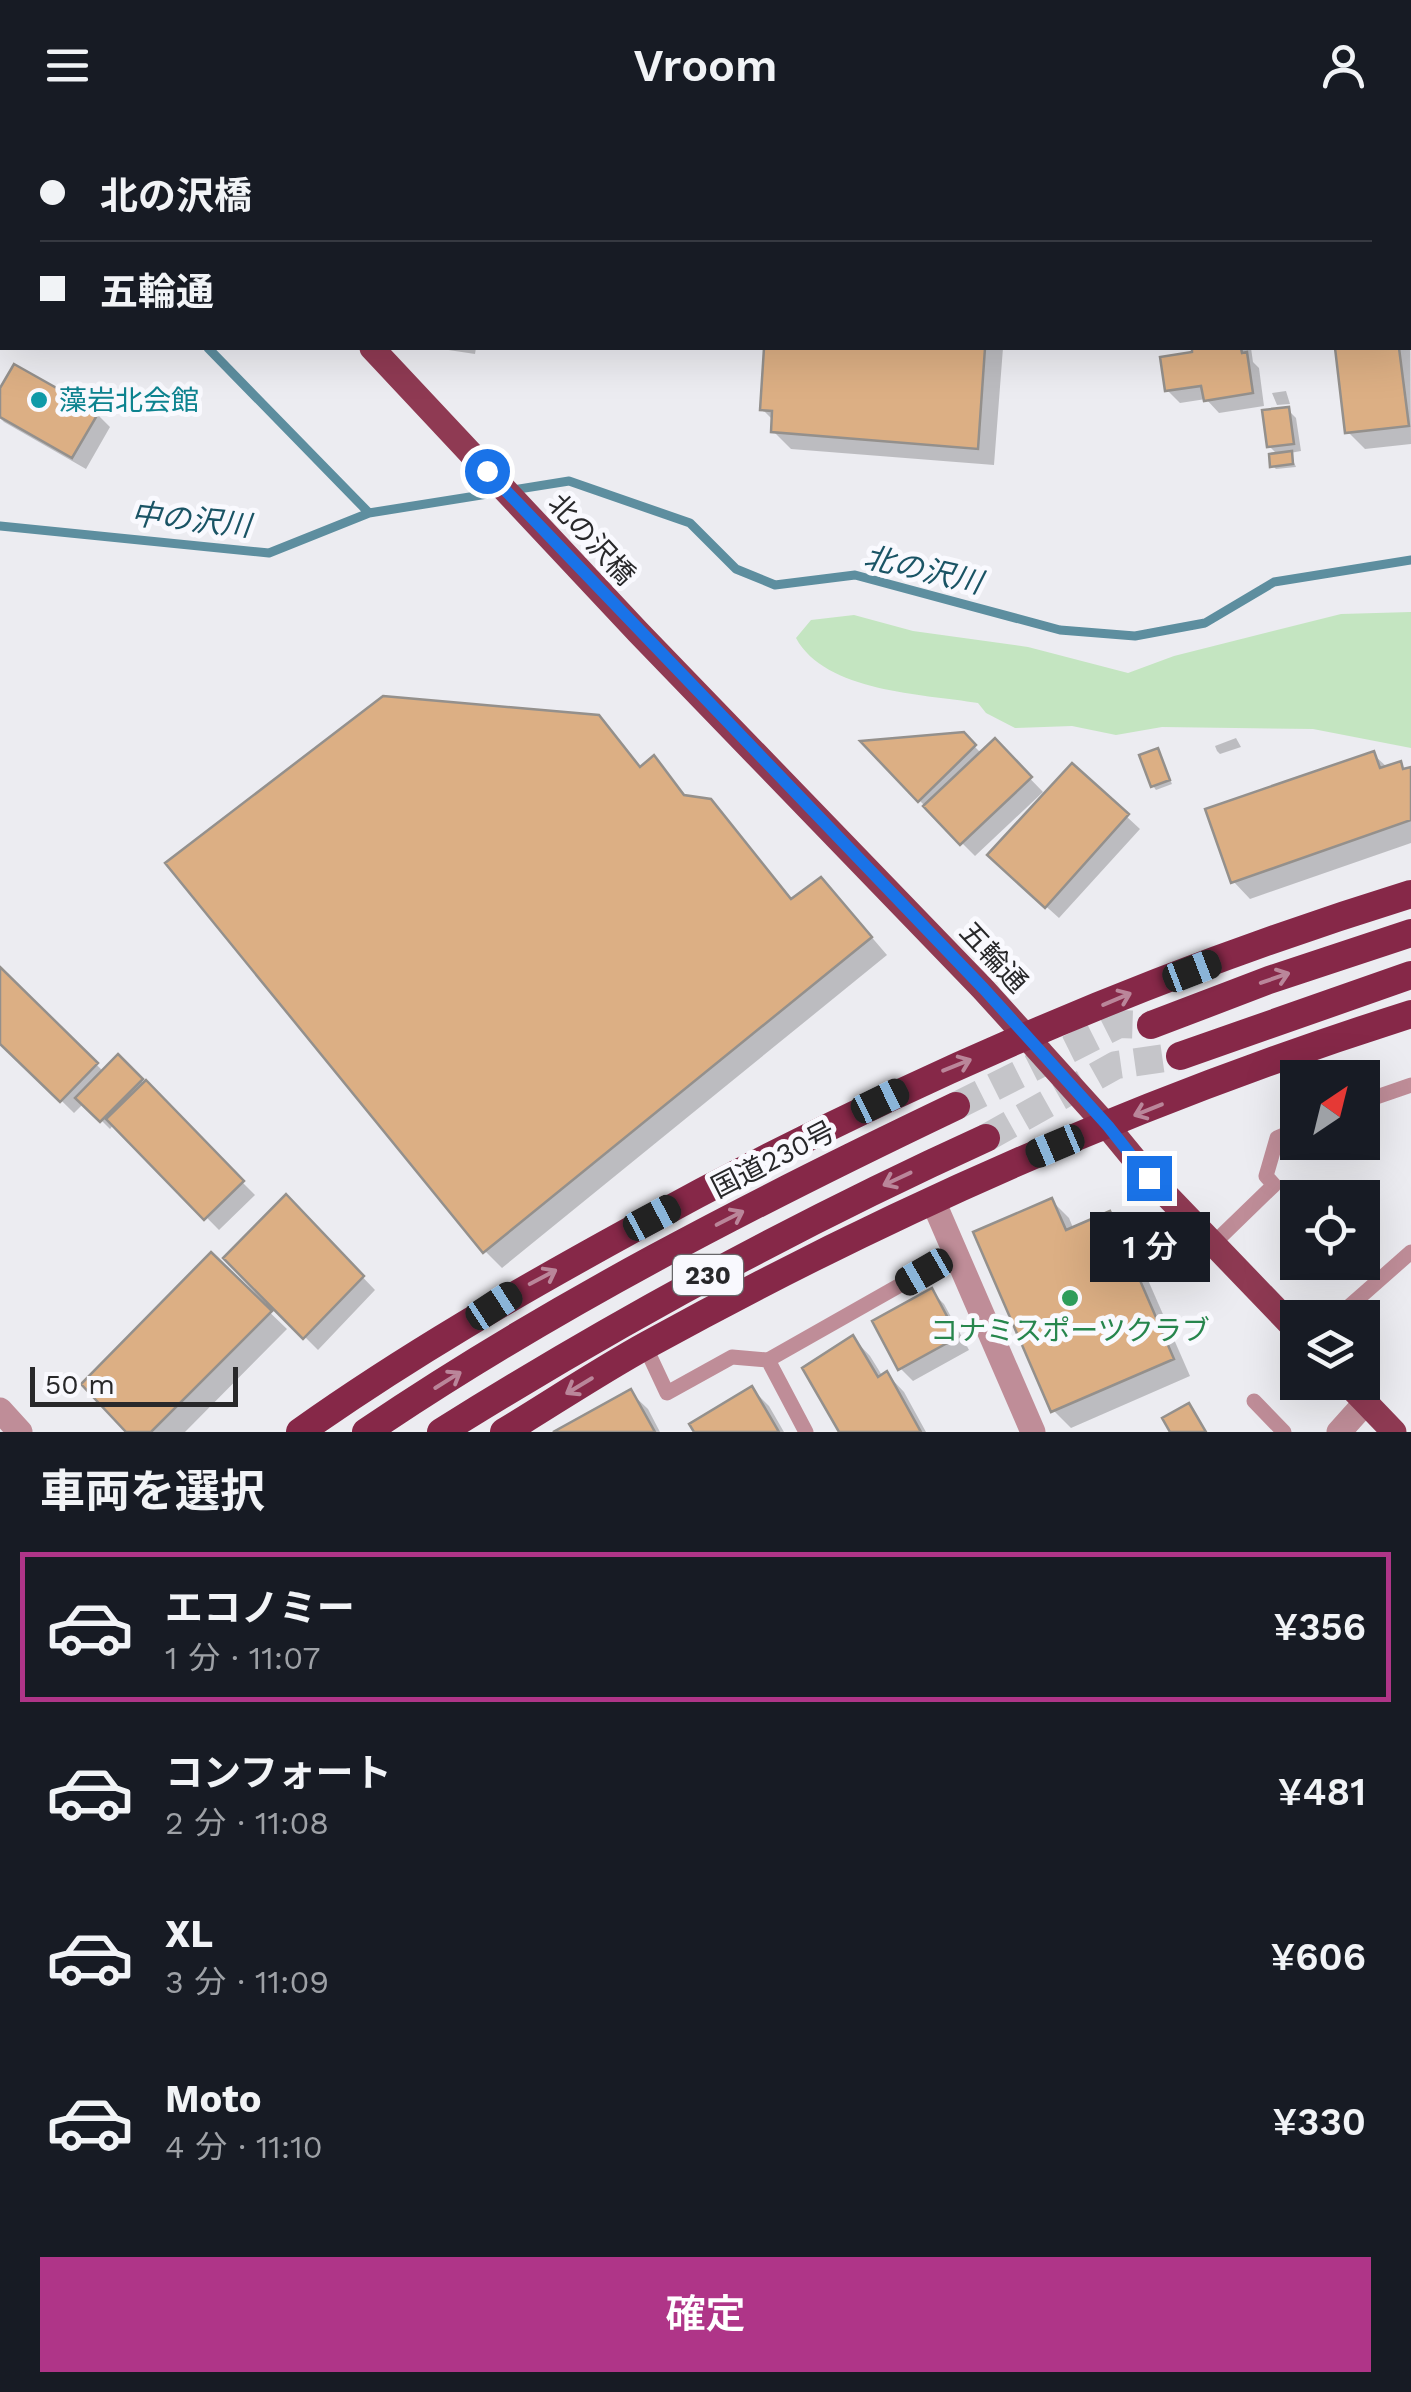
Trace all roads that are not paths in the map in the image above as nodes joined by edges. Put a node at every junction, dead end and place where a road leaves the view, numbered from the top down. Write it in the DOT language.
graph roads {
  1 [pos="374,350"];
  2 [pos="638,632"];
  3 [pos="1411,894"];
  4 [pos="1411,934"];
  5 [pos="1411,975"];
  6 [pos="1411,1014"];
  7 [pos="1150,1024"];
  8 [pos="1028,1038"];
  9 [pos="1180,1056"];
  10 [pos="1411,1086"];
  11 [pos="1380,1096"];
  12 [pos="956,1106"];
  13 [pos="1108,1126"];
  14 [pos="1280,1137"];
  15 [pos="986,1138"];
  16 [pos="933,1201"];
  17 [pos="1212,1244"];
  18 [pos="1411,1252"];
  19 [pos="955,1254"];
  20 [pos="1356,1300"];
  21 [pos="1280,1314"];
  22 [pos="645,1346"];
  23 [pos="768,1360"];
  24 [pos="1363,1400"];
  25 [pos="1254,1401"];
  26 [pos="1366,1403"];
  27 [pos="0,1410"];
  28 [pos="19,1431"];
  29 [pos="300,1432"];
  30 [pos="366,1432"];
  31 [pos="442,1432"];
  32 [pos="504,1432"];
  33 [pos="806,1432"];
  34 [pos="1033,1432"];
  35 [pos="1284,1432"];
  36 [pos="1339,1432"];
  37 [pos="1394,1432"];
  1 -- 2 [label="main road, 北の沢橋"];
  2 -- 8 [label="main road, 五輪通"];
  8 -- 3 [label="highway, one-way"];
  7 -- 4 [label="highway, one-way"];
  5 -- 9 [label="highway"];
  6 -- 13 [label="highway, one-way"];
  8 -- 13 [label="main road, 五輪通"];
  29 -- 8 [label="highway, one-way"];
  10 -- 11 [label="lane"];
  30 -- 12 [label="highway, 国道230号 / 230, one-way"];
  13 -- 16 [label="highway"];
  13 -- 17 [label="main road, 五輪通"];
  14 -- 17 [label="lane"];
  15 -- 31 [label="highway, 230, one-way"];
  16 -- 19 [label="street"];
  16 -- 22 [label="highway"];
  17 -- 21 [label="main road, 五輪通"];
  18 -- 20 [label="lane"];
  19 -- 23 [label="lane"];
  19 -- 34 [label="street"];
  22 -- 23 [label="lane"];
  22 -- 32 [label="highway, one-way"];
  23 -- 33 [label="lane"];
  24 -- 26 [label="main road"];
  25 -- 35 [label="lane"];
  26 -- 36 [label="street"];
  26 -- 37 [label="main road"];
  27 -- 28 [label="street"];
}
